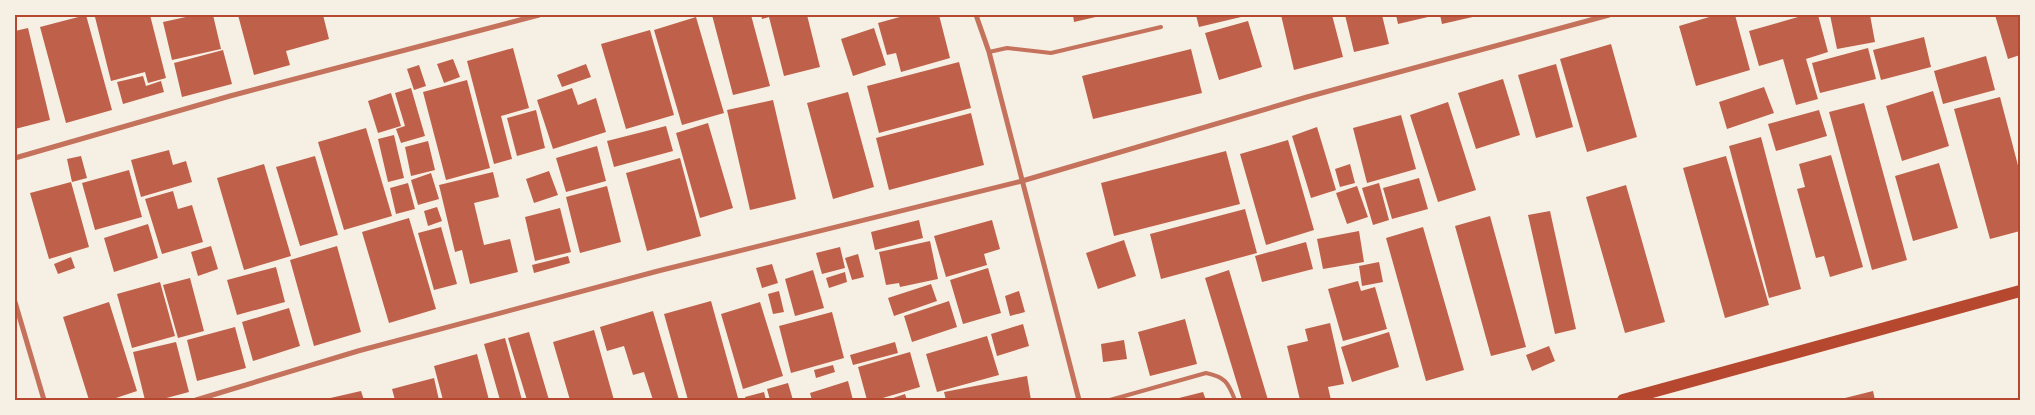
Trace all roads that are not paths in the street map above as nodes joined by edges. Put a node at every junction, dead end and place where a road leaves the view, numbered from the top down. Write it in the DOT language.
graph roads {
  1 [pos="539,15"];
  2 [pos="976,15"];
  3 [pos="1609,15"];
  4 [pos="1161,27"];
  5 [pos="988,52"];
  6 [pos="15,158"];
  7 [pos="1022,181"];
  8 [pos="2020,291"];
  9 [pos="15,302"];
  10 [pos="44,400"];
  11 [pos="196,400"];
  12 [pos="1079,400"];
  13 [pos="1110,400"];
  14 [pos="1235,400"];
  15 [pos="1623,400"];
  1 -- 6 [label="street"];
  2 -- 5 [label="street"];
  3 -- 7 [label="street"];
  4 -- 5 [label="lane"];
  5 -- 7 [label="street"];
  7 -- 11 [label="street"];
  7 -- 12 [label="street"];
  8 -- 15 [label="main road"];
  9 -- 10 [label="street"];
  13 -- 14 [label="lane"];
}
